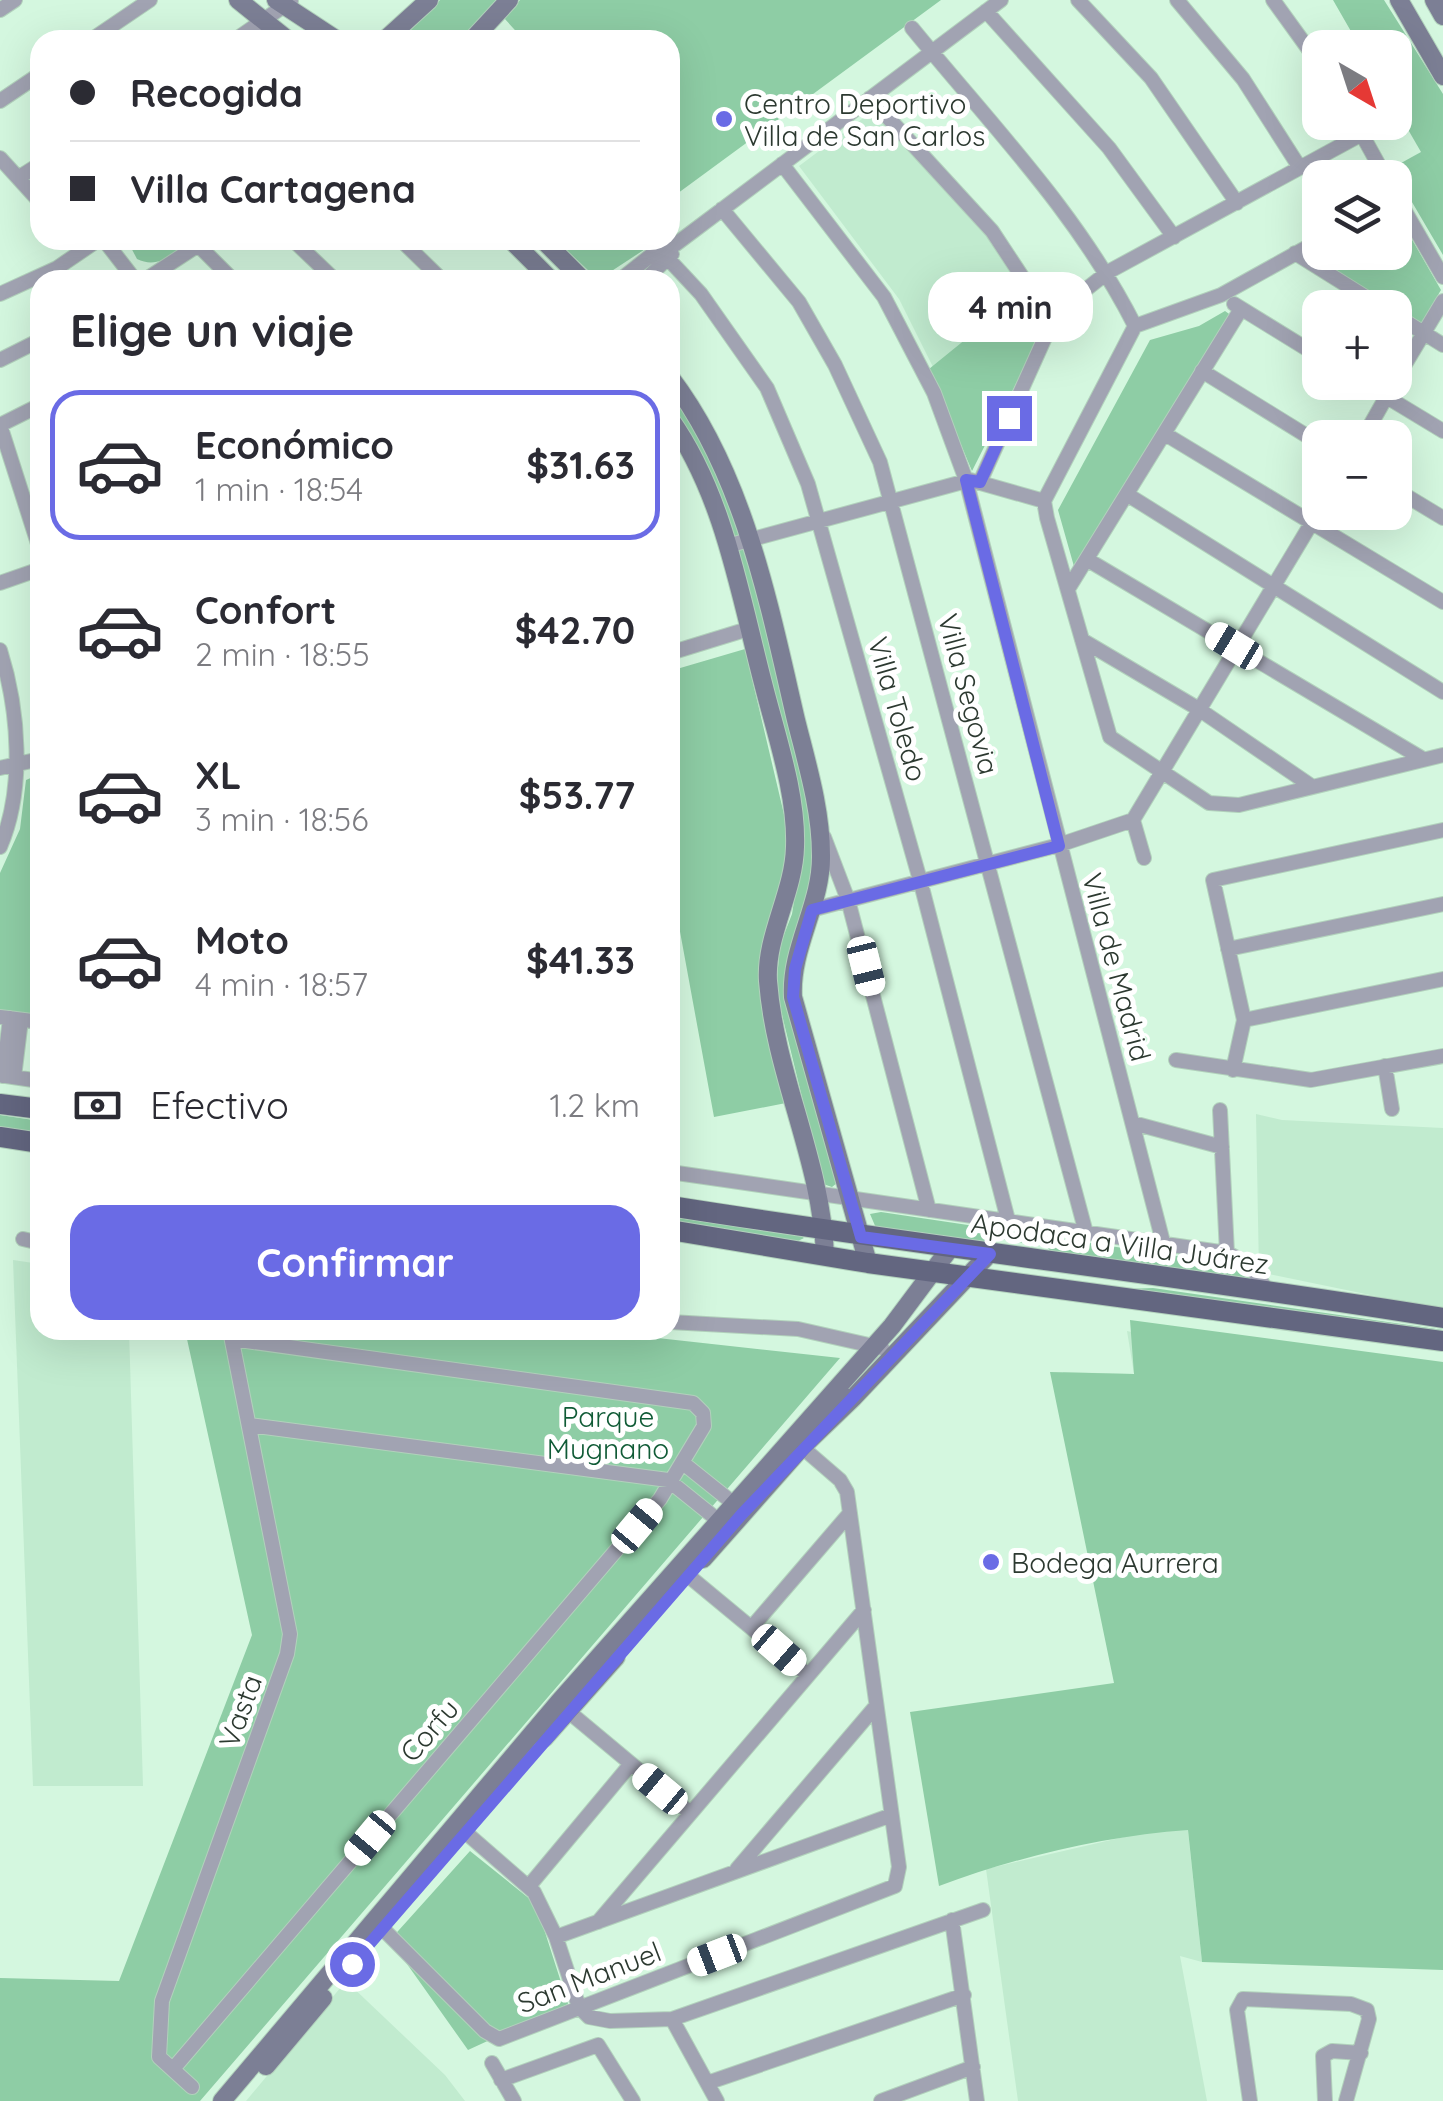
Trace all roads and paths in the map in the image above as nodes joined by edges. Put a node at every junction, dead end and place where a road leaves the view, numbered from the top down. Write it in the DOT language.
graph roads {
  1 [pos="15,0"];
  2 [pos="150,0"];
  3 [pos="238,0"];
  4 [pos="429,0"];
  5 [pos="509,0"];
  6 [pos="1001,0"];
  7 [pos="1078,0"];
  8 [pos="1176,0"];
  9 [pos="1273,0"];
  10 [pos="1399,0"];
  11 [pos="1434,0"];
  12 [pos="284,2"];
  13 [pos="0,10"];
  14 [pos="986,11"];
  15 [pos="1443,16"];
  16 [pos="264,22"];
  17 [pos="912,28"];
  18 [pos="105,30"];
  19 [pos="251,30"];
  20 [pos="275,30"];
  21 [pos="323,30"];
  22 [pos="396,30"];
  23 [pos="481,30"];
  24 [pos="1302,39"];
  25 [pos="931,51"];
  26 [pos="1443,76"];
  27 [pos="30,81"];
  28 [pos="870,98"];
  29 [pos="0,101"];
  30 [pos="1341,140"];
  31 [pos="0,158"];
  32 [pos="782,164"];
  33 [pos="1300,168"];
  34 [pos="30,170"];
  35 [pos="18,178"];
  36 [pos="30,191"];
  37 [pos="1236,202"];
  38 [pos="722,208"];
  39 [pos="1412,225"];
  40 [pos="1174,237"];
  41 [pos="680,241"];
  42 [pos="1302,249"];
  43 [pos="85,250"];
  44 [pos="109,250"];
  45 [pos="190,250"];
  46 [pos="209,250"];
  47 [pos="303,250"];
  48 [pos="411,250"];
  49 [pos="521,250"];
  50 [pos="554,250"];
  51 [pos="669,250"];
  52 [pos="1295,253"];
  53 [pos="664,254"];
  54 [pos="53,270"];
  55 [pos="126,270"];
  56 [pos="159,270"];
  57 [pos="225,270"];
  58 [pos="324,270"];
  59 [pos="432,270"];
  60 [pos="540,270"];
  61 [pos="573,270"];
  62 [pos="637,270"];
  63 [pos="652,270"];
  64 [pos="679,270"];
  65 [pos="680,271"];
  66 [pos="1108,272"];
  67 [pos="1443,277"];
  68 [pos="30,280"];
  69 [pos="1354,290"];
  70 [pos="0,294"];
  71 [pos="1221,295"];
  72 [pos="1443,301"];
  73 [pos="1241,309"];
  74 [pos="1052,322"];
  75 [pos="1136,326"];
  76 [pos="1412,326"];
  77 [pos="1424,333"];
  78 [pos="30,345"];
  79 [pos="1443,345"];
  80 [pos="1302,346"];
  81 [pos="1412,353"];
  82 [pos="0,360"];
  83 [pos="1202,371"];
  84 [pos="680,393"];
  85 [pos="1391,400"];
  86 [pos="30,410"];
  87 [pos="0,425"];
  88 [pos="1443,431"];
  89 [pos="1302,433"];
  90 [pos="1165,434"];
  91 [pos="680,438"];
  92 [pos="973,481"];
  93 [pos="1128,495"];
  94 [pos="1412,499"];
  95 [pos="892,501"];
  96 [pos="1044,502"];
  97 [pos="1302,508"];
  98 [pos="1443,518"];
  99 [pos="30,519"];
  100 [pos="820,520"];
  101 [pos="1307,530"];
  102 [pos="1337,530"];
  103 [pos="749,539"];
  104 [pos="727,546"];
  105 [pos="1088,560"];
  106 [pos="30,572"];
  107 [pos="0,583"];
  108 [pos="1271,587"];
  109 [pos="1068,589"];
  110 [pos="1443,602"];
  111 [pos="748,629"];
  112 [pos="1082,640"];
  113 [pos="1234,646"];
  114 [pos="0,650"];
  115 [pos="680,650"];
  116 [pos="1443,692"];
  117 [pos="1198,708"];
  118 [pos="1443,755"];
  119 [pos="1423,759"];
  120 [pos="8,768"];
  121 [pos="1161,769"];
  122 [pos="1310,785"];
  123 [pos="1132,820"];
  124 [pos="820,822"];
  125 [pos="794,826"];
  126 [pos="1443,830"];
  127 [pos="1059,846"];
  128 [pos="0,848"];
  129 [pos="1144,858"];
  130 [pos="988,863"];
  131 [pos="920,880"];
  132 [pos="848,900"];
  133 [pos="1443,904"];
  134 [pos="812,910"];
  135 [pos="1228,949"];
  136 [pos="1443,980"];
  137 [pos="797,1015"];
  138 [pos="10,1018"];
  139 [pos="774,1020"];
  140 [pos="1244,1020"];
  141 [pos="1443,1056"];
  142 [pos="1176,1060"];
  143 [pos="1385,1066"];
  144 [pos="1233,1070"];
  145 [pos="6,1076"];
  146 [pos="0,1104"];
  147 [pos="30,1108"];
  148 [pos="1392,1109"];
  149 [pos="1220,1110"];
  150 [pos="1133,1123"];
  151 [pos="0,1136"];
  152 [pos="30,1140"];
  153 [pos="1222,1147"];
  154 [pos="680,1174"];
  155 [pos="820,1195"];
  156 [pos="850,1199"];
  157 [pos="680,1208"];
  158 [pos="929,1210"];
  159 [pos="1008,1220"];
  160 [pos="824,1230"];
  161 [pos="1085,1230"];
  162 [pos="680,1232"];
  163 [pos="861,1237"];
  164 [pos="23,1239"];
  165 [pos="30,1240"];
  166 [pos="1163,1242"];
  167 [pos="951,1247"];
  168 [pos="990,1254"];
  169 [pos="1227,1254"];
  170 [pos="825,1256"];
  171 [pos="868,1264"];
  172 [pos="933,1269"];
  173 [pos="972,1275"];
  174 [pos="1267,1290"];
  175 [pos="1402,1311"];
  176 [pos="1443,1318"];
  177 [pos="680,1323"];
  178 [pos="1398,1336"];
  179 [pos="231,1340"];
  180 [pos="270,1340"];
  181 [pos="1443,1342"];
  182 [pos="874,1345"];
  183 [pos="896,1354"];
  184 [pos="826,1398"];
  185 [pos="853,1398"];
  186 [pos="249,1425"];
  187 [pos="797,1443"];
  188 [pos="684,1463"];
  189 [pos="671,1482"];
  190 [pos="733,1503"];
  191 [pos="850,1513"];
  192 [pos="720,1520"];
  193 [pos="684,1572"];
  194 [pos="864,1610"];
  195 [pos="752,1627"];
  196 [pos="807,1674"];
  197 [pos="876,1706"];
  198 [pos="563,1707"];
  199 [pos="630,1765"];
  200 [pos="688,1812"];
  201 [pos="889,1816"];
  202 [pos="460,1828"];
  203 [pos="734,1872"];
  204 [pos="528,1886"];
  205 [pos="983,1910"];
  206 [pos="952,1920"];
  207 [pos="598,1922"];
  208 [pos="378,1925"];
  209 [pos="556,1937"];
  210 [pos="964,1994"];
  211 [pos="578,2007"];
  212 [pos="672,2019"];
  213 [pos="1361,2053"];
  214 [pos="492,2063"];
  215 [pos="973,2068"];
  216 [pos="173,2069"];
  217 [pos="501,2080"];
  218 [pos="707,2083"];
  219 [pos="192,2087"];
  220 [pos="222,2101"];
  221 [pos="236,2101"];
  222 [pos="514,2101"];
  223 [pos="634,2101"];
  224 [pos="717,2101"];
  225 [pos="881,2101"];
  226 [pos="977,2101"];
  227 [pos="1250,2101"];
  228 [pos="1325,2101"];
  229 [pos="1346,2101"];
  1 -- 13 [label="street"];
  2 -- 18 [label="street"];
  3 -- 16 [label="street"];
  4 -- 22 [label="street"];
  5 -- 23 [label="street"];
  6 -- 14 [label="street"];
  7 -- 37 [label="street"];
  8 -- 33 [label="street"];
  9 -- 24 [label="street"];
  10 -- 26 [label="street"];
  11 -- 15 [label="street"];
  12 -- 16 [label="street"];
  12 -- 21 [label="street"];
  14 -- 25 [label="street"];
  14 -- 40 [label="street"];
  16 -- 19 [label="street"];
  16 -- 20 [label="street"];
  17 -- 25 [label="street"];
  25 -- 28 [label="street"];
  25 -- 66 [label="street"];
  27 -- 29 [label="street"];
  28 -- 32 [label="street"];
  28 -- 74 [label="street"];
  30 -- 33 [label="street"];
  31 -- 35 [label="street"];
  32 -- 38 [label="street"];
  32 -- 92 [label="street, Villa de Madrid"];
  33 -- 37 [label="street"];
  34 -- 35 [label="street"];
  35 -- 36 [label="street"];
  37 -- 40 [label="street"];
  38 -- 41 [label="street"];
  38 -- 95 [label="street, Villa Segovia"];
  39 -- 67 [label="street"];
  40 -- 66 [label="street"];
  42 -- 52 [label="street"];
  43 -- 54 [label="street"];
  44 -- 55 [label="street"];
  45 -- 56 [label="street"];
  46 -- 57 [label="street"];
  47 -- 58 [label="street"];
  48 -- 59 [label="street"];
  49 -- 60 [label="street"];
  50 -- 61 [label="street"];
  51 -- 53 [label="street"];
  52 -- 69 [label="street"];
  52 -- 71 [label="street"];
  53 -- 62 [label="street"];
  53 -- 63 [label="street"];
  53 -- 64 [label="street, Villa Toledo"];
  65 -- 100 [label="street, Villa Toledo"];
  66 -- 74 [label="street"];
  66 -- 75 [label="street"];
  68 -- 70 [label="street"];
  71 -- 73 [label="street"];
  71 -- 75 [label="street"];
  72 -- 77 [label="street"];
  73 -- 80 [label="street"];
  73 -- 83 [label="street"];
  74 -- 92 [label="street"];
  75 -- 96 [label="street"];
  76 -- 77 [label="street"];
  77 -- 79 [label="street"];
  77 -- 81 [label="street"];
  78 -- 82 [label="street"];
  83 -- 89 [label="street"];
  83 -- 90 [label="street"];
  84 -- 103 [label="street"];
  85 -- 88 [label="street"];
  86 -- 87 [label="street"];
  87 -- 99 [label="street"];
  90 -- 93 [label="street"];
  90 -- 97 [label="street"];
  91 -- 104 [label="street"];
  92 -- 95 [label="street"];
  92 -- 96 [label="street"];
  92 -- 127 [label="street, Villa de Madrid"];
  93 -- 105 [label="street"];
  93 -- 108 [label="street"];
  94 -- 98 [label="street"];
  95 -- 100 [label="street"];
  95 -- 130 [label="street, Villa Segovia"];
  96 -- 109 [label="street"];
  100 -- 103 [label="street"];
  100 -- 131 [label="street, Villa Toledo"];
  101 -- 108 [label="street"];
  102 -- 110 [label="street"];
  103 -- 104 [label="street"];
  103 -- 124 [label="street"];
  104 -- 111 [label="street"];
  105 -- 109 [label="street"];
  105 -- 113 [label="street"];
  106 -- 107 [label="street"];
  108 -- 113 [label="street"];
  108 -- 116 [label="street"];
  109 -- 112 [label="street"];
  111 -- 115 [label="street"];
  111 -- 125 [label="street"];
  112 -- 117 [label="street"];
  112 -- 121 [label="street"];
  113 -- 117 [label="street"];
  113 -- 119 [label="street"];
  114 -- 120 [label="street"];
  117 -- 121 [label="street"];
  117 -- 122 [label="street"];
  118 -- 119 [label="street"];
  119 -- 122 [label="street"];
  120 -- 128 [label="street"];
  121 -- 122 [label="street"];
  121 -- 123 [label="street"];
  123 -- 127 [label="street"];
  123 -- 129 [label="street"];
  124 -- 125 [label="street"];
  124 -- 132 [label="street"];
  124 -- 134 [label="street"];
  125 -- 139 [label="street"];
  126 -- 135 [label="street"];
  127 -- 130 [label="street"];
  127 -- 150 [label="street, Villa de Madrid"];
  130 -- 131 [label="street"];
  130 -- 161 [label="street, Villa Segovia"];
  131 -- 132 [label="street"];
  131 -- 159 [label="street, Villa Toledo"];
  132 -- 134 [label="street"];
  132 -- 158 [label="street"];
  133 -- 135 [label="street"];
  134 -- 137 [label="street"];
  135 -- 140 [label="street"];
  136 -- 140 [label="street"];
  137 -- 139 [label="street"];
  137 -- 156 [label="street"];
  138 -- 145 [label="street"];
  139 -- 155 [label="street"];
  140 -- 144 [label="street"];
  141 -- 143 [label="street"];
  142 -- 144 [label="street"];
  143 -- 144 [label="street"];
  143 -- 148 [label="street"];
  146 -- 147 [label="main road"];
  149 -- 153 [label="street"];
  150 -- 153 [label="street"];
  150 -- 166 [label="street, Villa de Madrid"];
  151 -- 152 [label="main road"];
  153 -- 169 [label="street"];
  154 -- 155 [label="street"];
  155 -- 156 [label="street"];
  155 -- 160 [label="street"];
  156 -- 158 [label="street"];
  156 -- 163 [label="street"];
  157 -- 160 [label="main road, Apodaca a Villa Juárez"];
  158 -- 159 [label="street"];
  159 -- 161 [label="street"];
  160 -- 163 [label="main road, Apodaca a Villa Juárez"];
  160 -- 170 [label="street"];
  161 -- 166 [label="street"];
  162 -- 170 [label="main road, Apodaca a Villa Juárez"];
  163 -- 167 [label="main road, Apodaca a Villa Juárez"];
  163 -- 171 [label="street"];
  164 -- 165 [label="street"];
  166 -- 169 [label="street"];
  167 -- 168 [label="main road, Apodaca a Villa Juárez"];
  167 -- 172 [label="street"];
  168 -- 173 [label="street"];
  168 -- 174 [label="main road, Apodaca a Villa Juárez"];
  169 -- 174 [label="street"];
  170 -- 171 [label="main road, Apodaca a Villa Juárez"];
  171 -- 172 [label="main road, Apodaca a Villa Juárez"];
  172 -- 173 [label="main road, Apodaca a Villa Juárez"];
  172 -- 182 [label="street"];
  173 -- 178 [label="main road, Apodaca a Villa Juárez"];
  173 -- 183 [label="street"];
  174 -- 175 [label="main road, Apodaca a Villa Juárez"];
  175 -- 176 [label="main road, Apodaca a Villa Juárez"];
  175 -- 178 [label="main road"];
  177 -- 182 [label="street"];
  178 -- 181 [label="main road, Apodaca a Villa Juárez"];
  179 -- 186 [label="street, Vasta"];
  180 -- 188 [label="street, Corfu"];
  182 -- 183 [label="street"];
  182 -- 184 [label="street"];
  183 -- 185 [label="street"];
  184 -- 185 [label="street"];
  184 -- 187 [label="street"];
  185 -- 187 [label="street"];
  186 -- 189 [label="street"];
  186 -- 216 [label="street, Vasta"];
  187 -- 190 [label="street"];
  187 -- 191 [label="street"];
  187 -- 193 [label="street"];
  188 -- 189 [label="street, Corfu"];
  188 -- 190 [label="street"];
  189 -- 192 [label="street"];
  189 -- 216 [label="street, Corfu"];
  190 -- 192 [label="street"];
  191 -- 194 [label="street"];
  191 -- 195 [label="street"];
  192 -- 193 [label="street"];
  193 -- 195 [label="street"];
  193 -- 198 [label="street"];
  194 -- 196 [label="street"];
  194 -- 197 [label="street"];
  195 -- 196 [label="street"];
  196 -- 200 [label="street"];
  197 -- 201 [label="street"];
  197 -- 203 [label="street"];
  198 -- 199 [label="street"];
  198 -- 202 [label="street"];
  199 -- 200 [label="street"];
  199 -- 204 [label="street"];
  200 -- 207 [label="street"];
  201 -- 203 [label="street"];
  201 -- 211 [label="street, San Manuel"];
  202 -- 204 [label="street"];
  202 -- 208 [label="street"];
  203 -- 207 [label="street"];
  204 -- 209 [label="street"];
  205 -- 206 [label="street"];
  206 -- 210 [label="street"];
  206 -- 212 [label="street"];
  207 -- 209 [label="street"];
  208 -- 211 [label="street, San Manuel"];
  208 -- 220 [label="street"];
  208 -- 221 [label="street"];
  209 -- 211 [label="street"];
  210 -- 215 [label="street"];
  210 -- 218 [label="street"];
  211 -- 212 [label="street"];
  212 -- 218 [label="street"];
  213 -- 227 [label="street"];
  213 -- 228 [label="street"];
  213 -- 229 [label="street"];
  214 -- 217 [label="street"];
  215 -- 225 [label="street"];
  215 -- 226 [label="street"];
  216 -- 219 [label="street"];
  217 -- 222 [label="street"];
  217 -- 223 [label="street"];
  218 -- 224 [label="street"];
}
